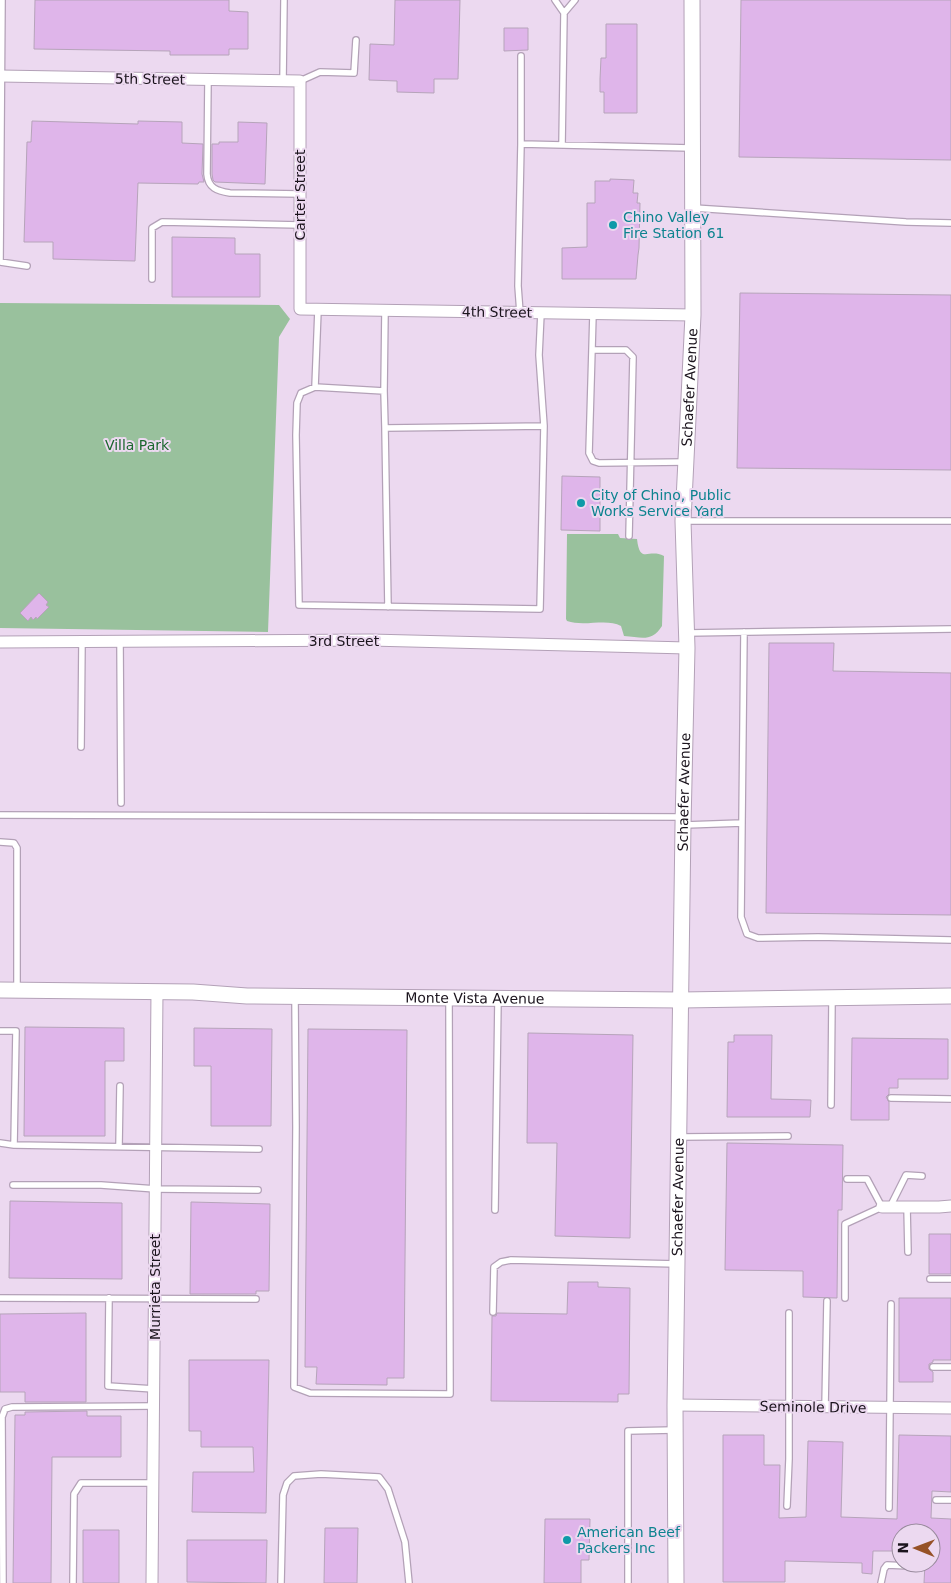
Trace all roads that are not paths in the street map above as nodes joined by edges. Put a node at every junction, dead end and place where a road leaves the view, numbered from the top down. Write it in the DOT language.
graph roads {
  1 [pos="2,0"];
  2 [pos="284,0"];
  3 [pos="555,0"];
  4 [pos="575,0"];
  5 [pos="692,0"];
  6 [pos="564,13"];
  7 [pos="356,40"];
  8 [pos="521,56"];
  9 [pos="1,76"];
  10 [pos="208,80"];
  11 [pos="284,81"];
  12 [pos="300,81"];
  13 [pos="521,144"];
  14 [pos="562,145"];
  15 [pos="692,148"];
  16 [pos="300,194"];
  17 [pos="692,208"];
  18 [pos="951,222"];
  19 [pos="300,225"];
  20 [pos="26,266"];
  21 [pos="152,279"];
  22 [pos="300,309"];
  23 [pos="318,310"];
  24 [pos="385,311"];
  25 [pos="520,313"];
  26 [pos="541,313"];
  27 [pos="593,314"];
  28 [pos="692,315"];
  29 [pos="592,350"];
  30 [pos="315,387"];
  31 [pos="384,390"];
  32 [pos="544,426"];
  33 [pos="385,428"];
  34 [pos="630,462"];
  35 [pos="686,462"];
  36 [pos="683,521"];
  37 [pos="951,521"];
  38 [pos="629,536"];
  39 [pos="388,607"];
  40 [pos="951,629"];
  41 [pos="744,632"];
  42 [pos="687,640"];
  43 [pos="82,641"];
  44 [pos="120,641"];
  45 [pos="0,642"];
  46 [pos="81,747"];
  47 [pos="121,803"];
  48 [pos="0,815"];
  49 [pos="683,821"];
  50 [pos="742,823"];
  51 [pos="0,842"];
  52 [pos="951,940"];
  53 [pos="0,990"];
  54 [pos="18,990"];
  55 [pos="157,992"];
  56 [pos="295,996"];
  57 [pos="951,996"];
  58 [pos="449,998"];
  59 [pos="498,998"];
  60 [pos="832,998"];
  61 [pos="681,1000"];
  62 [pos="0,1030"];
  63 [pos="120,1086"];
  64 [pos="891,1098"];
  65 [pos="951,1099"];
  66 [pos="831,1105"];
  67 [pos="788,1136"];
  68 [pos="679,1137"];
  69 [pos="0,1143"];
  70 [pos="14,1145"];
  71 [pos="119,1146"];
  72 [pos="156,1147"];
  73 [pos="259,1149"];
  74 [pos="922,1176"];
  75 [pos="847,1179"];
  76 [pos="13,1185"];
  77 [pos="156,1189"];
  78 [pos="258,1190"];
  79 [pos="951,1206"];
  80 [pos="886,1207"];
  81 [pos="907,1207"];
  82 [pos="495,1210"];
  83 [pos="908,1252"];
  84 [pos="677,1264"];
  85 [pos="930,1279"];
  86 [pos="951,1279"];
  87 [pos="0,1298"];
  88 [pos="109,1298"];
  89 [pos="155,1298"];
  90 [pos="845,1298"];
  91 [pos="256,1299"];
  92 [pos="827,1301"];
  93 [pos="891,1304"];
  94 [pos="493,1312"];
  95 [pos="788,1313"];
  96 [pos="933,1367"];
  97 [pos="951,1367"];
  98 [pos="154,1389"];
  99 [pos="675,1405"];
  100 [pos="154,1406"];
  101 [pos="788,1406"];
  102 [pos="825,1407"];
  103 [pos="889,1408"];
  104 [pos="951,1408"];
  105 [pos="675,1430"];
  106 [pos="153,1483"];
  107 [pos="936,1500"];
  108 [pos="951,1500"];
  109 [pos="787,1506"];
  110 [pos="889,1508"];
  111 [pos="891,1566"];
  112 [pos="3,1583"];
  113 [pos="73,1583"];
  114 [pos="152,1583"];
  115 [pos="281,1583"];
  116 [pos="409,1583"];
  117 [pos="628,1583"];
  118 [pos="676,1583"];
  119 [pos="881,1583"];
  1 -- 9 [label="lane"];
  2 -- 11 [label="lane"];
  3 -- 6 [label="lane"];
  4 -- 6 [label="lane"];
  5 -- 15 [label="street, Schaefer Avenue"];
  6 -- 14 [label="lane"];
  7 -- 12 [label="lane"];
  8 -- 13 [label="lane"];
  9 -- 10 [label="street, 5th Street"];
  9 -- 20 [label="lane"];
  10 -- 11 [label="street, 5th Street"];
  10 -- 16 [label="lane"];
  11 -- 12 [label="street, 5th Street"];
  12 -- 16 [label="street, Carter Street"];
  13 -- 14 [label="lane"];
  13 -- 25 [label="lane"];
  14 -- 15 [label="lane"];
  15 -- 17 [label="street, Schaefer Avenue"];
  16 -- 19 [label="street, Carter Street"];
  17 -- 18 [label="lane"];
  17 -- 28 [label="street, Schaefer Avenue"];
  19 -- 21 [label="lane"];
  19 -- 22 [label="street, Carter Street"];
  22 -- 23 [label="street, 4th Street"];
  23 -- 24 [label="street, 4th Street"];
  23 -- 30 [label="lane"];
  24 -- 25 [label="street, 4th Street"];
  24 -- 31 [label="lane"];
  25 -- 26 [label="street, 4th Street"];
  26 -- 27 [label="street, 4th Street"];
  26 -- 32 [label="lane"];
  27 -- 28 [label="street, 4th Street"];
  27 -- 29 [label="lane"];
  28 -- 35 [label="street, Schaefer Avenue"];
  29 -- 34 [label="lane"];
  29 -- 34 [label="lane"];
  30 -- 31 [label="lane"];
  30 -- 39 [label="lane"];
  31 -- 33 [label="lane"];
  32 -- 33 [label="lane"];
  32 -- 39 [label="lane"];
  33 -- 39 [label="lane"];
  34 -- 35 [label="lane"];
  34 -- 38 [label="lane"];
  35 -- 36 [label="street, Schaefer Avenue"];
  36 -- 37 [label="lane"];
  36 -- 42 [label="street, Schaefer Avenue"];
  40 -- 41 [label="lane"];
  41 -- 42 [label="lane"];
  41 -- 50 [label="lane"];
  42 -- 44 [label="street, 3rd Street"];
  42 -- 49 [label="street, Schaefer Avenue"];
  43 -- 44 [label="street, 3rd Street"];
  43 -- 45 [label="street, 3rd Street"];
  43 -- 46 [label="lane"];
  44 -- 47 [label="lane"];
  48 -- 49 [label="lane"];
  49 -- 50 [label="lane"];
  49 -- 61 [label="street, Schaefer Avenue"];
  50 -- 52 [label="lane"];
  51 -- 54 [label="lane"];
  53 -- 54 [label="street, Monte Vista Avenue"];
  54 -- 55 [label="street, Monte Vista Avenue"];
  55 -- 56 [label="street, Monte Vista Avenue"];
  55 -- 72 [label="street, Murrieta Street"];
  56 -- 58 [label="street, Monte Vista Avenue"];
  56 -- 58 [label="lane"];
  57 -- 60 [label="street, Monte Vista Avenue"];
  58 -- 59 [label="street, Monte Vista Avenue"];
  59 -- 61 [label="street, Monte Vista Avenue"];
  59 -- 82 [label="lane"];
  60 -- 61 [label="street, Monte Vista Avenue"];
  60 -- 66 [label="lane"];
  61 -- 68 [label="street, Schaefer Avenue"];
  62 -- 70 [label="lane"];
  63 -- 71 [label="lane"];
  64 -- 65 [label="lane"];
  67 -- 68 [label="lane"];
  68 -- 84 [label="street, Schaefer Avenue"];
  69 -- 70 [label="lane"];
  70 -- 71 [label="lane"];
  71 -- 72 [label="lane"];
  72 -- 73 [label="lane"];
  72 -- 77 [label="street, Murrieta Street"];
  74 -- 80 [label="lane"];
  75 -- 80 [label="lane"];
  76 -- 77 [label="lane"];
  77 -- 78 [label="lane"];
  77 -- 89 [label="street, Murrieta Street"];
  79 -- 81 [label="street"];
  80 -- 81 [label="street"];
  80 -- 90 [label="lane"];
  81 -- 83 [label="lane"];
  84 -- 94 [label="lane"];
  84 -- 99 [label="street, Schaefer Avenue"];
  85 -- 86 [label="lane"];
  87 -- 88 [label="lane"];
  88 -- 89 [label="lane"];
  88 -- 98 [label="lane"];
  89 -- 91 [label="lane"];
  89 -- 98 [label="street, Murrieta Street"];
  92 -- 102 [label="lane"];
  93 -- 103 [label="lane"];
  95 -- 101 [label="lane"];
  96 -- 97 [label="lane"];
  98 -- 100 [label="street, Murrieta Street"];
  99 -- 101 [label="street, Seminole Drive"];
  99 -- 105 [label="street, Schaefer Avenue"];
  100 -- 106 [label="street, Murrieta Street"];
  100 -- 112 [label="lane"];
  101 -- 102 [label="street, Seminole Drive"];
  101 -- 109 [label="lane"];
  102 -- 103 [label="street, Seminole Drive"];
  103 -- 104 [label="street, Seminole Drive"];
  103 -- 110 [label="lane"];
  105 -- 117 [label="lane"];
  105 -- 118 [label="street, Schaefer Avenue"];
  106 -- 113 [label="lane"];
  106 -- 114 [label="street, Murrieta Street"];
  107 -- 108 [label="lane"];
  111 -- 119 [label="lane"];
  115 -- 116 [label="lane"];
}
